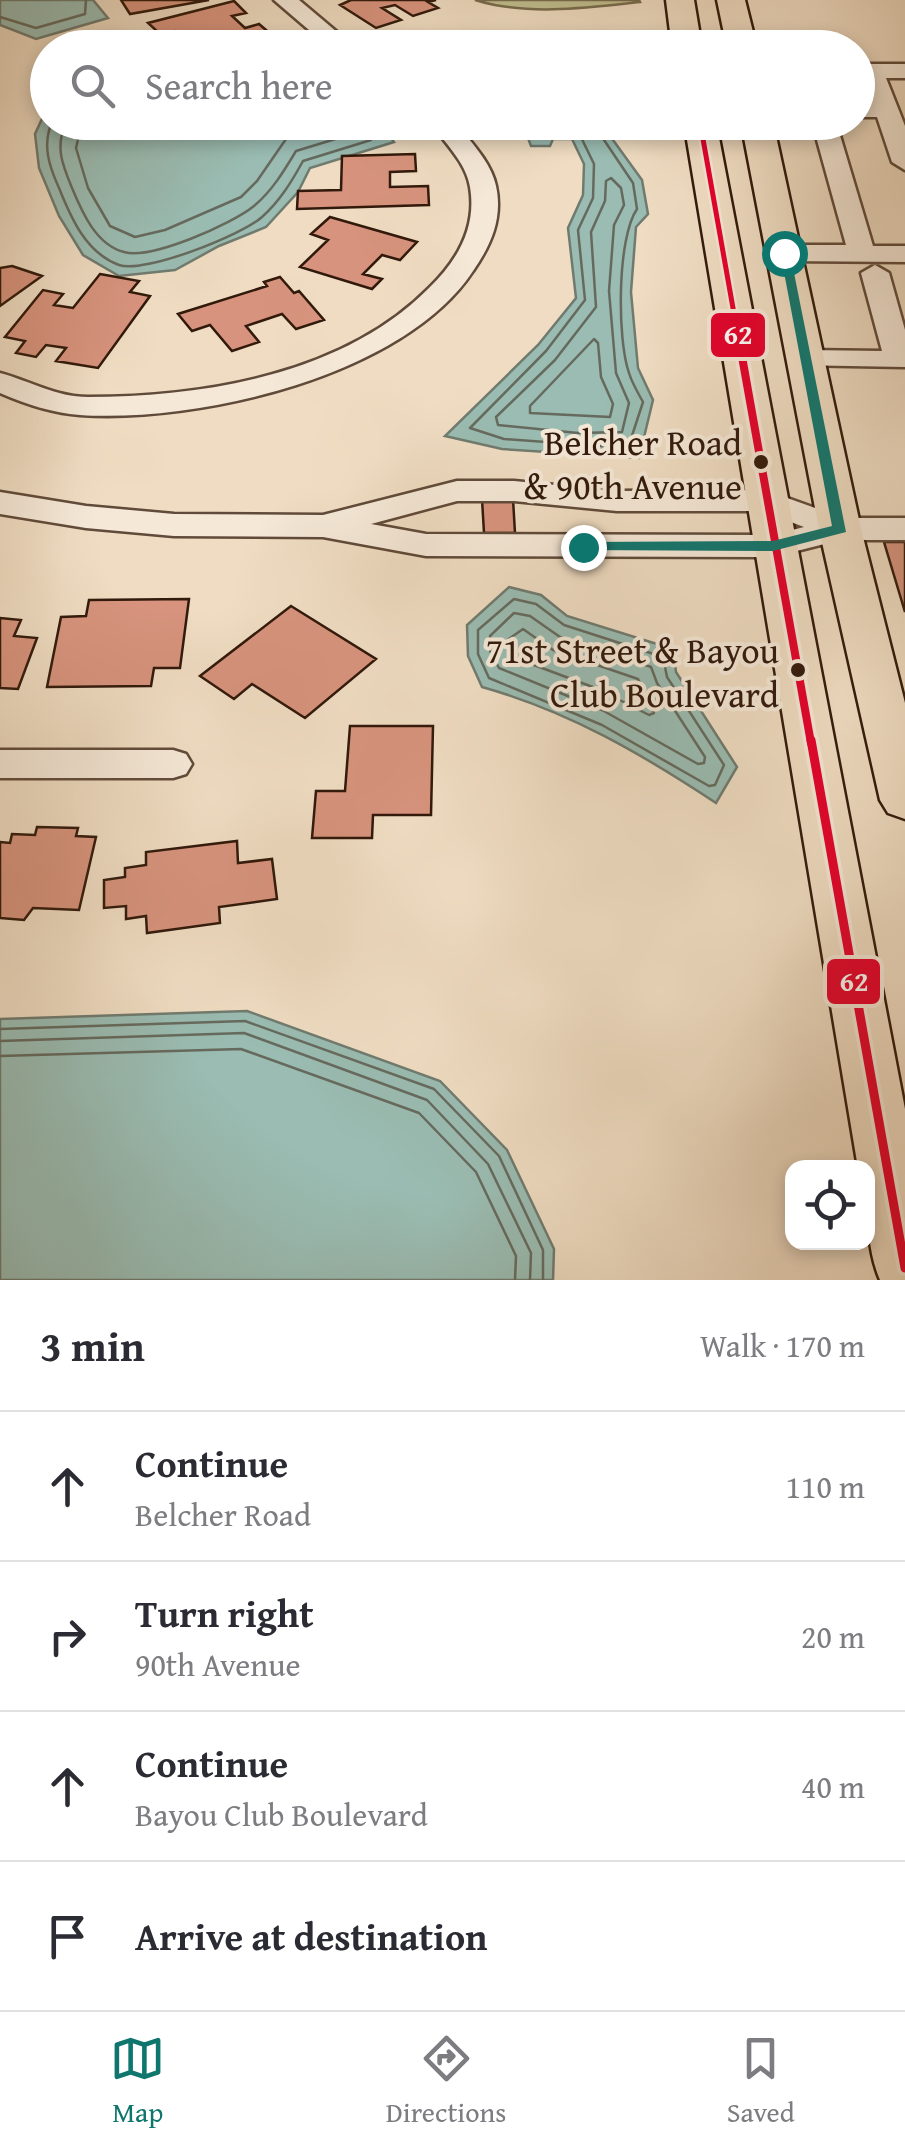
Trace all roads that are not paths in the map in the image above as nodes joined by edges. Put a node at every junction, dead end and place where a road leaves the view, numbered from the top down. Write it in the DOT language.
graph roads {
  1 [pos="286,0"];
  2 [pos="680,0"];
  3 [pos="731,0"];
  4 [pos="323,30"];
  5 [pos="684,30"];
  6 [pos="738,30"];
  7 [pos="875,71"];
  8 [pos="905,71"];
  9 [pos="875,89"];
  10 [pos="875,109"];
  11 [pos="887,109"];
  12 [pos="456,140"];
  13 [pos="703,140"];
  14 [pos="761,140"];
  15 [pos="830,140"];
  16 [pos="905,162"];
  17 [pos="784,253"];
  18 [pos="905,254"];
  19 [pos="868,263"];
  20 [pos="900,350"];
  21 [pos="806,358"];
  22 [pos="0,382"];
  23 [pos="579,498"];
  24 [pos="765,500"];
  25 [pos="0,503"];
  26 [pos="323,526"];
  27 [pos="840,528"];
  28 [pos="905,529"];
  29 [pos="773,546"];
  30 [pos="583,547"];
  31 [pos="0,764"];
  32 [pos="173,764"];
  33 [pos="905,800"];
  34 [pos="905,1268"];
  1 -- 4 [label="street"];
  2 -- 5 [label="main road"];
  3 -- 6 [label="main road"];
  7 -- 8 [label="street"];
  9 -- 11 [label="street"];
  10 -- 11 [label="street"];
  11 -- 16 [label="street"];
  12 -- 22 [label="street"];
  13 -- 24 [label="main road"];
  14 -- 17 [label="main road"];
  15 -- 19 [label="street"];
  17 -- 19 [label="street"];
  17 -- 21 [label="main road"];
  18 -- 19 [label="street"];
  19 -- 20 [label="street"];
  20 -- 21 [label="street"];
  21 -- 27 [label="main road"];
  23 -- 24 [label="street"];
  23 -- 26 [label="street"];
  23 -- 30 [label="street"];
  24 -- 27 [label="street"];
  24 -- 29 [label="main road"];
  25 -- 26 [label="street"];
  26 -- 30 [label="street"];
  27 -- 28 [label="street"];
  27 -- 29 [label="street"];
  27 -- 33 [label="main road"];
  29 -- 30 [label="street"];
  29 -- 34 [label="main road"];
  31 -- 32 [label="street"];
}
